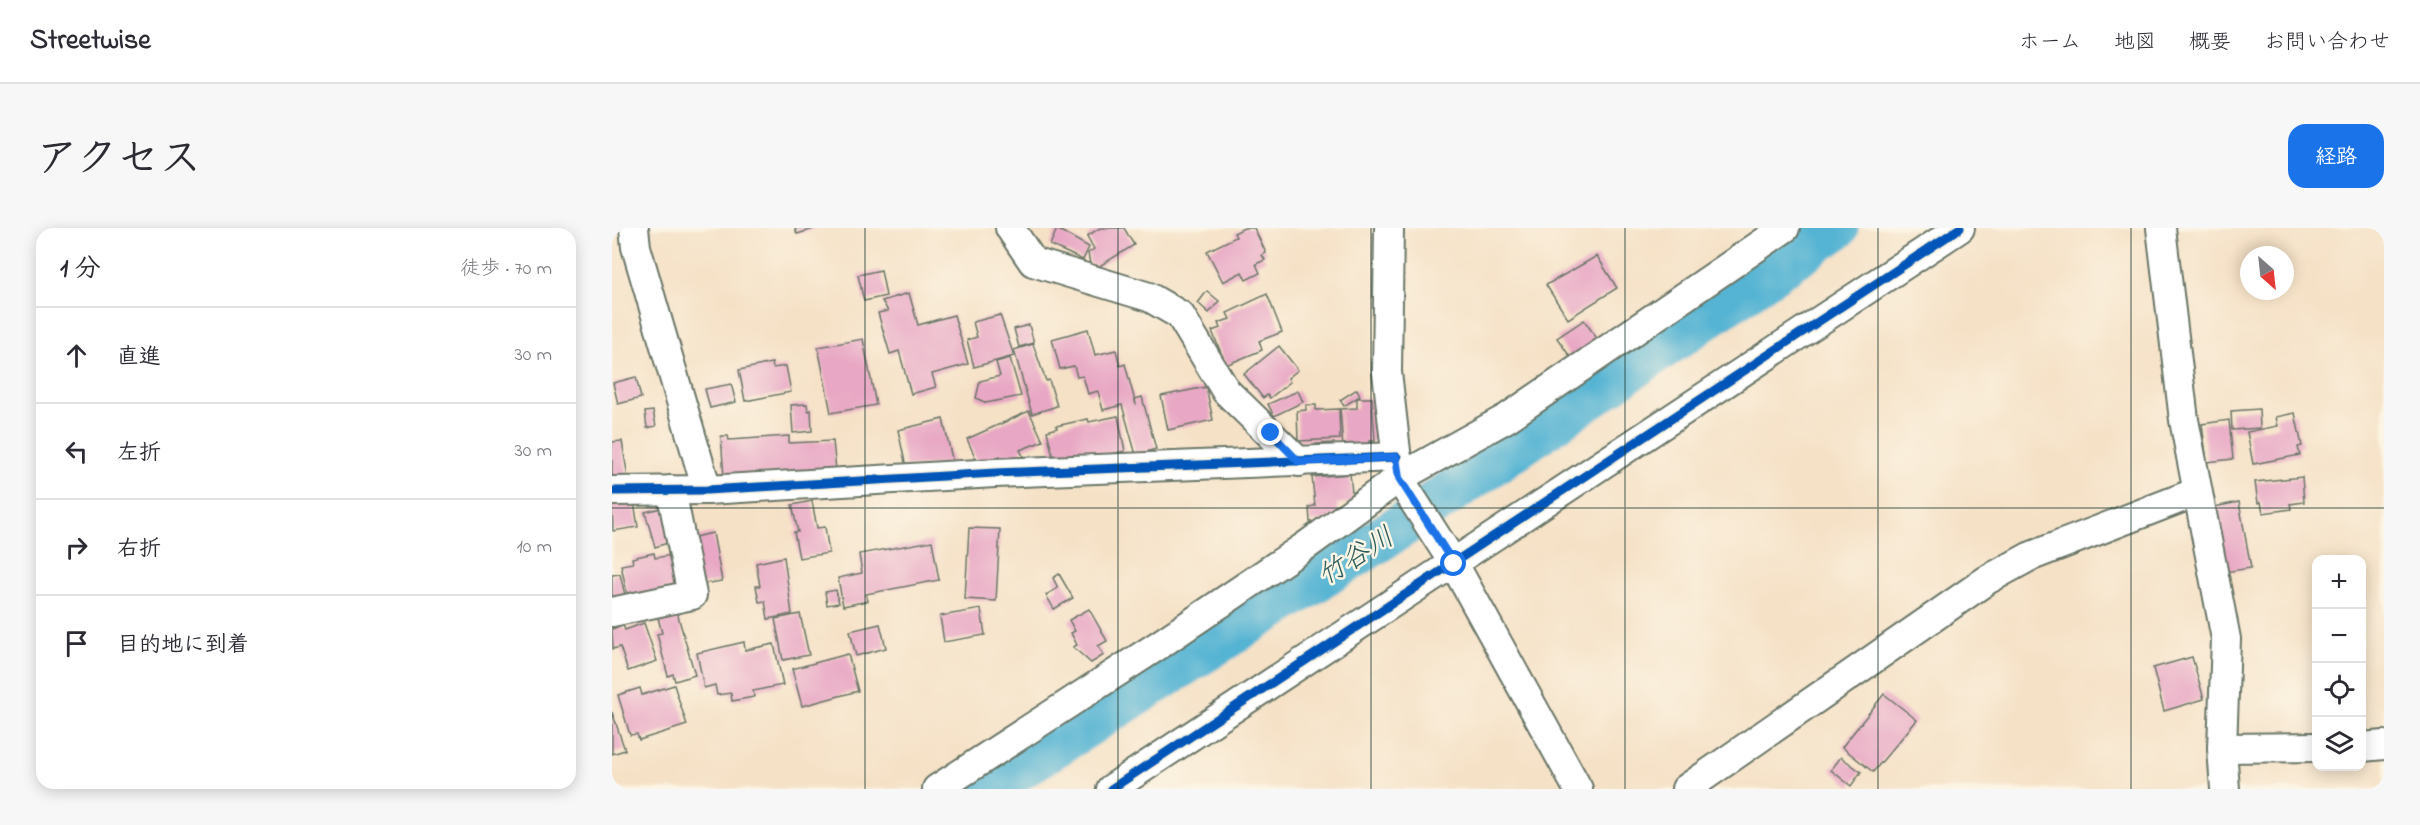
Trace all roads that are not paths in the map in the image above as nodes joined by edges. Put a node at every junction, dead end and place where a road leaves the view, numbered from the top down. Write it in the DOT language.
graph roads {
  1 [pos="634,228"];
  2 [pos="1010,228"];
  3 [pos="1389,228"];
  4 [pos="1785,228"];
  5 [pos="1960,228"];
  6 [pos="2161,228"];
  7 [pos="1299,462"];
  8 [pos="1401,476"];
  9 [pos="671,490"];
  10 [pos="707,490"];
  11 [pos="612,491"];
  12 [pos="2197,492"];
  13 [pos="1448,554"];
  14 [pos="612,612"];
  15 [pos="2384,745"];
  16 [pos="2312,747"];
  17 [pos="2366,747"];
  18 [pos="2222,748"];
  19 [pos="937,789"];
  20 [pos="1111,789"];
  21 [pos="1578,789"];
  22 [pos="1686,789"];
  23 [pos="2225,789"];
  1 -- 10 [label="street"];
  2 -- 7 [label="street"];
  3 -- 8 [label="street"];
  4 -- 8 [label="street"];
  5 -- 13 [label="street"];
  6 -- 12 [label="street"];
  7 -- 8 [label="street"];
  7 -- 10 [label="street"];
  8 -- 13 [label="street"];
  8 -- 19 [label="street"];
  9 -- 10 [label="street"];
  9 -- 11 [label="street"];
  9 -- 14 [label="street"];
  12 -- 18 [label="street"];
  12 -- 22 [label="street"];
  13 -- 20 [label="street"];
  13 -- 21 [label="street"];
  15 -- 17 [label="street"];
  16 -- 18 [label="street"];
  18 -- 23 [label="street"];
}
